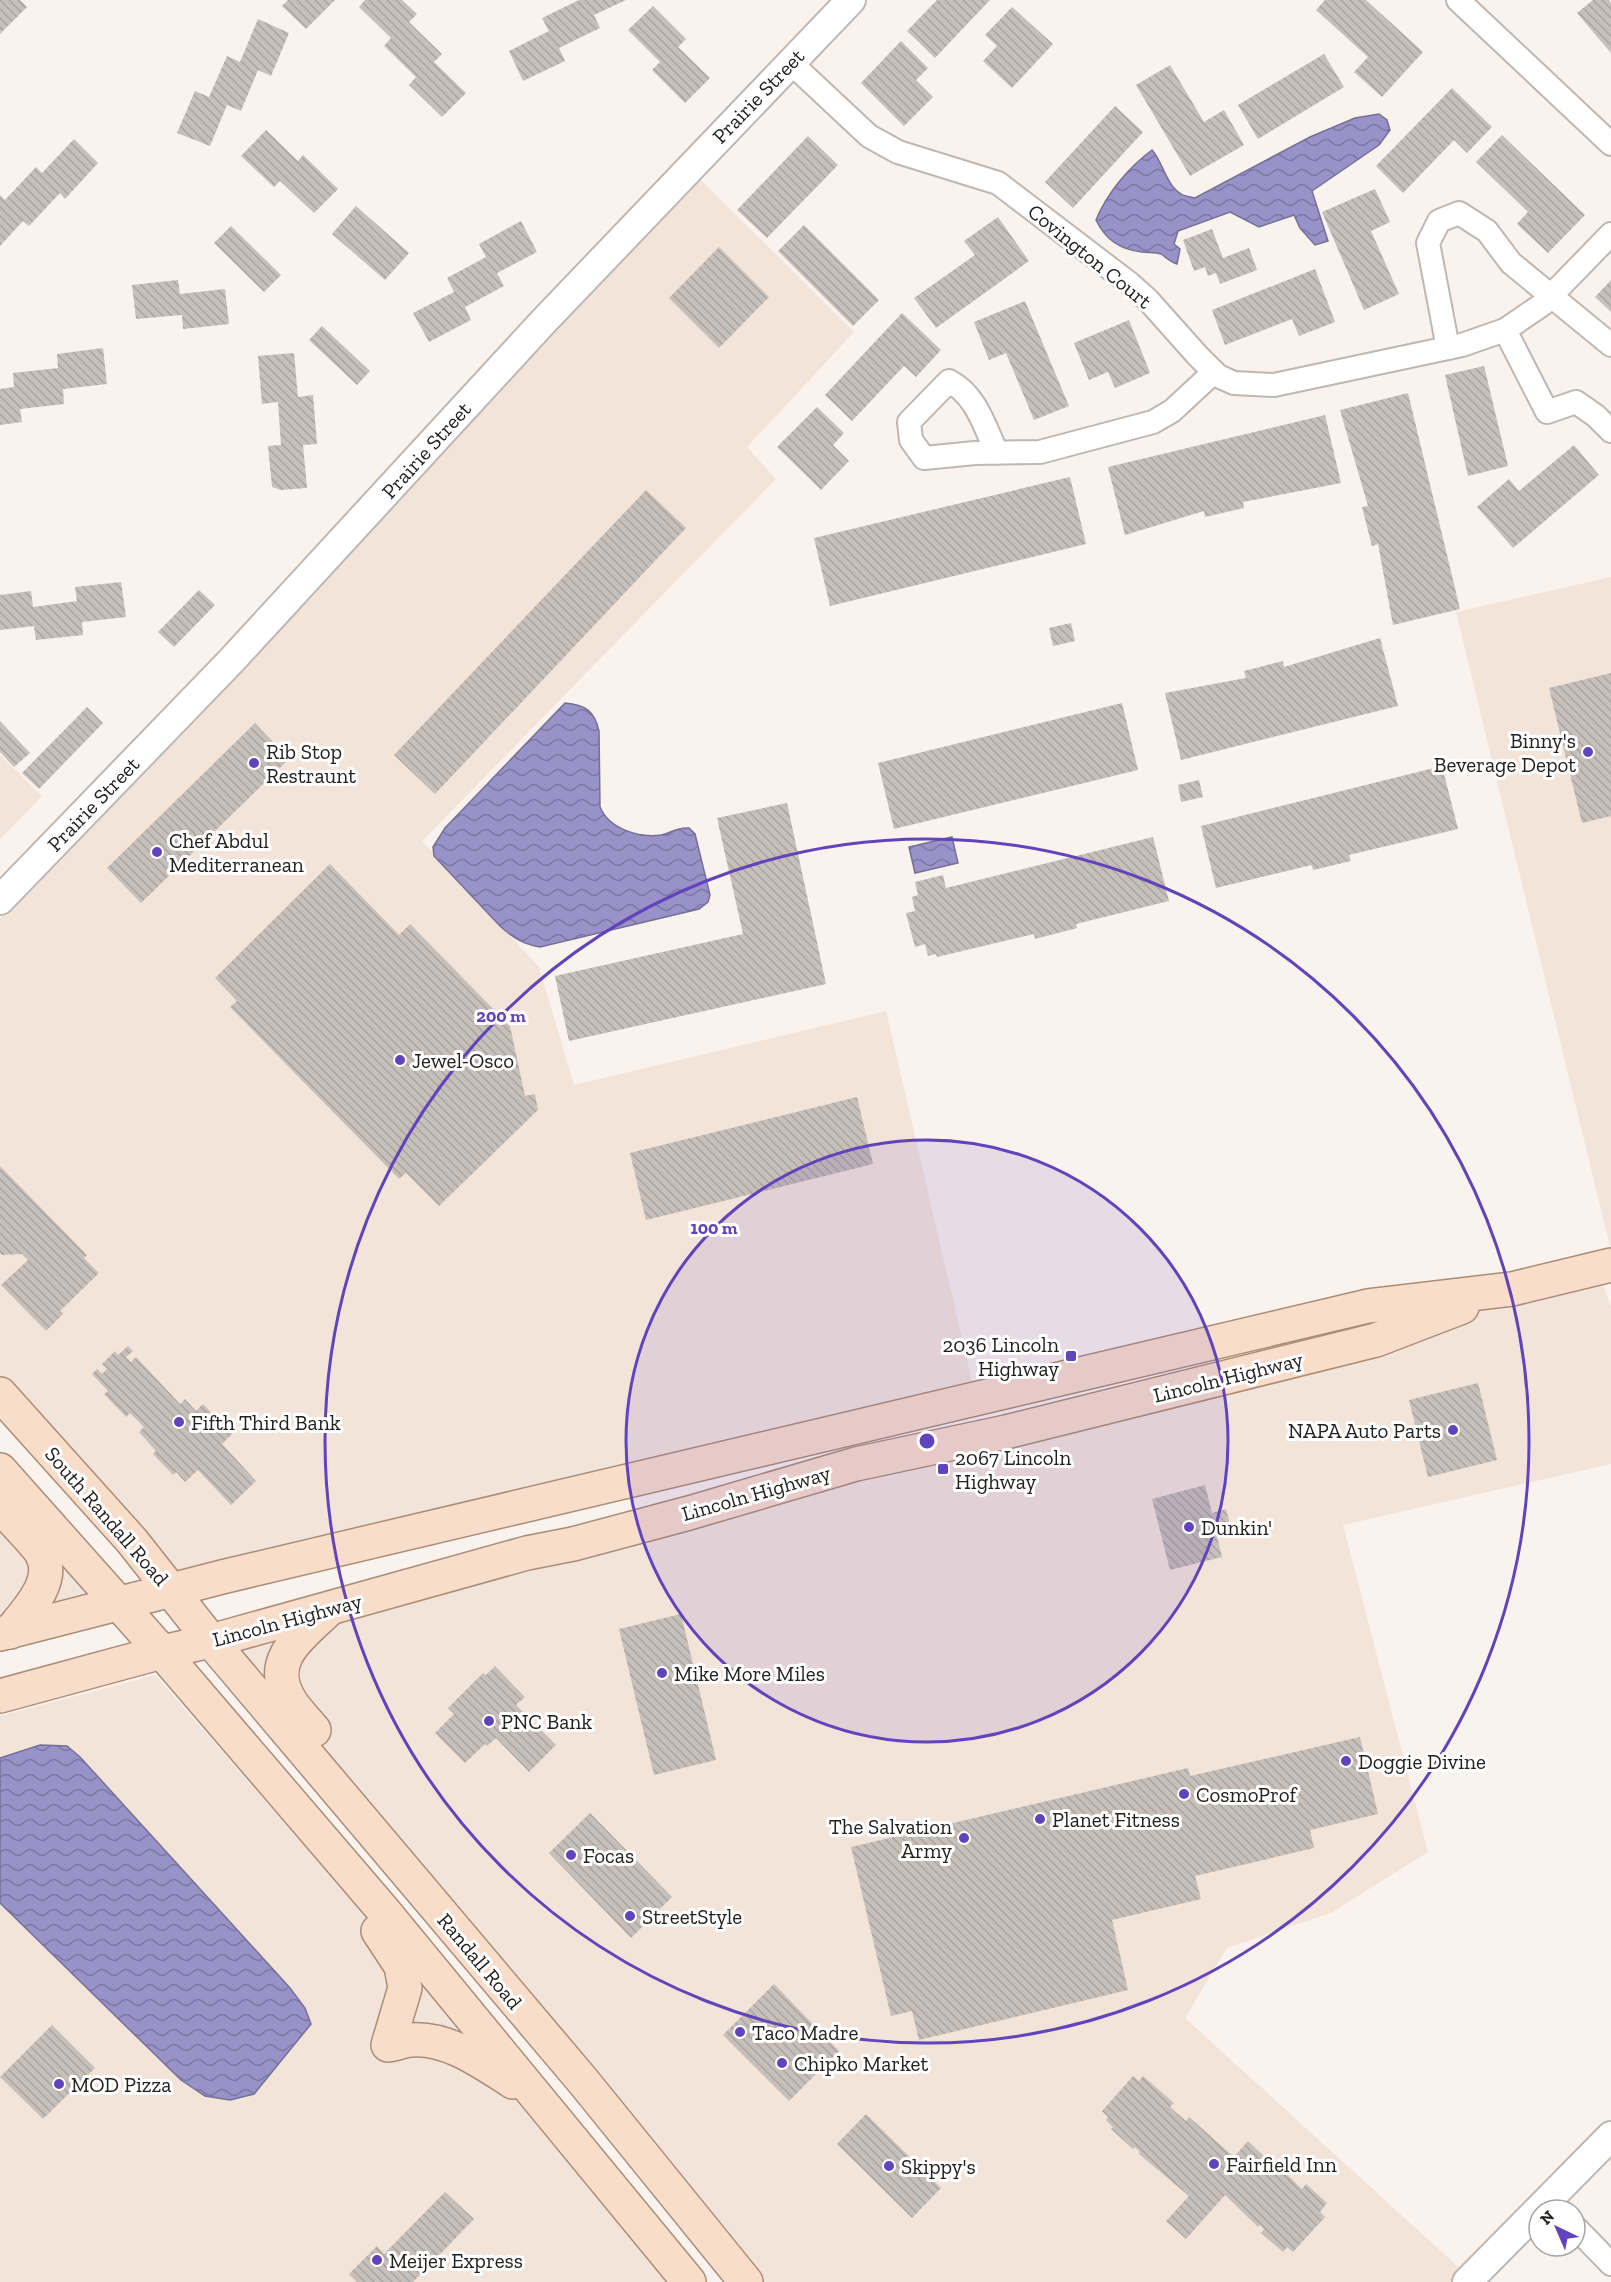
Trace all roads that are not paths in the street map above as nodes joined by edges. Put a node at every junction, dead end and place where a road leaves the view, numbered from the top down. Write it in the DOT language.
graph roads {
  1 [pos="851,0"];
  2 [pos="1458,0"];
  3 [pos="790,62"];
  4 [pos="1611,144"];
  5 [pos="1611,234"];
  6 [pos="1551,296"];
  7 [pos="1505,330"];
  8 [pos="1611,345"];
  9 [pos="1448,348"];
  10 [pos="1214,372"];
  11 [pos="1611,431"];
  12 [pos="997,453"];
  13 [pos="0,900"];
  14 [pos="1611,1265"];
  15 [pos="1512,1288"];
  16 [pos="0,1394"];
  17 [pos="0,1470"];
  18 [pos="0,1506"];
  19 [pos="170,1589"];
  20 [pos="119,1604"];
  21 [pos="330,1608"];
  22 [pos="5,1633"];
  23 [pos="211,1641"];
  24 [pos="162,1652"];
  25 [pos="0,1696"];
  26 [pos="313,1828"];
  27 [pos="435,1907"];
  28 [pos="536,2096"];
  29 [pos="1611,2136"];
  30 [pos="1559,2198"];
  31 [pos="1527,2228"];
  32 [pos="1587,2240"];
  33 [pos="1611,2264"];
  34 [pos="688,2282"];
  35 [pos="746,2282"];
  36 [pos="1467,2282"];
  1 -- 3 [label="street, Prairie Street"];
  2 -- 4 [label="street"];
  3 -- 10 [label="street, Covington Court"];
  3 -- 13 [label="street, Prairie Street"];
  5 -- 6 [label="street, Covington Court"];
  6 -- 7 [label="street, Covington Court"];
  6 -- 8 [label="street"];
  6 -- 9 [label="street"];
  7 -- 9 [label="street, Covington Court"];
  7 -- 11 [label="street"];
  9 -- 10 [label="street, Covington Court"];
  10 -- 12 [label="street"];
  14 -- 15 [label="main road, Lincoln Highway"];
  15 -- 19 [label="main road, Lincoln Highway"];
  15 -- 21 [label="main road, Lincoln Highway"];
  16 -- 19 [label="main road, South Randall Road"];
  17 -- 20 [label="main road"];
  18 -- 22 [label="main road"];
  19 -- 20 [label="main road, Lincoln Highway"];
  19 -- 23 [label="main road, South Randall Road"];
  20 -- 22 [label="main road, Lincoln Highway"];
  20 -- 24 [label="main road"];
  21 -- 23 [label="main road, Lincoln Highway"];
  21 -- 27 [label="main road"];
  23 -- 24 [label="main road, Lincoln Highway"];
  23 -- 27 [label="main road, Randall Road"];
  24 -- 25 [label="main road, Lincoln Highway"];
  24 -- 26 [label="main road, Randall Road"];
  26 -- 28 [label="main road, Randall Road"];
  26 -- 28 [label="main road"];
  27 -- 35 [label="main road, Randall Road"];
  28 -- 34 [label="main road, Randall Road"];
  29 -- 30 [label="street"];
  31 -- 36 [label="street"];
  32 -- 33 [label="street"];
}
